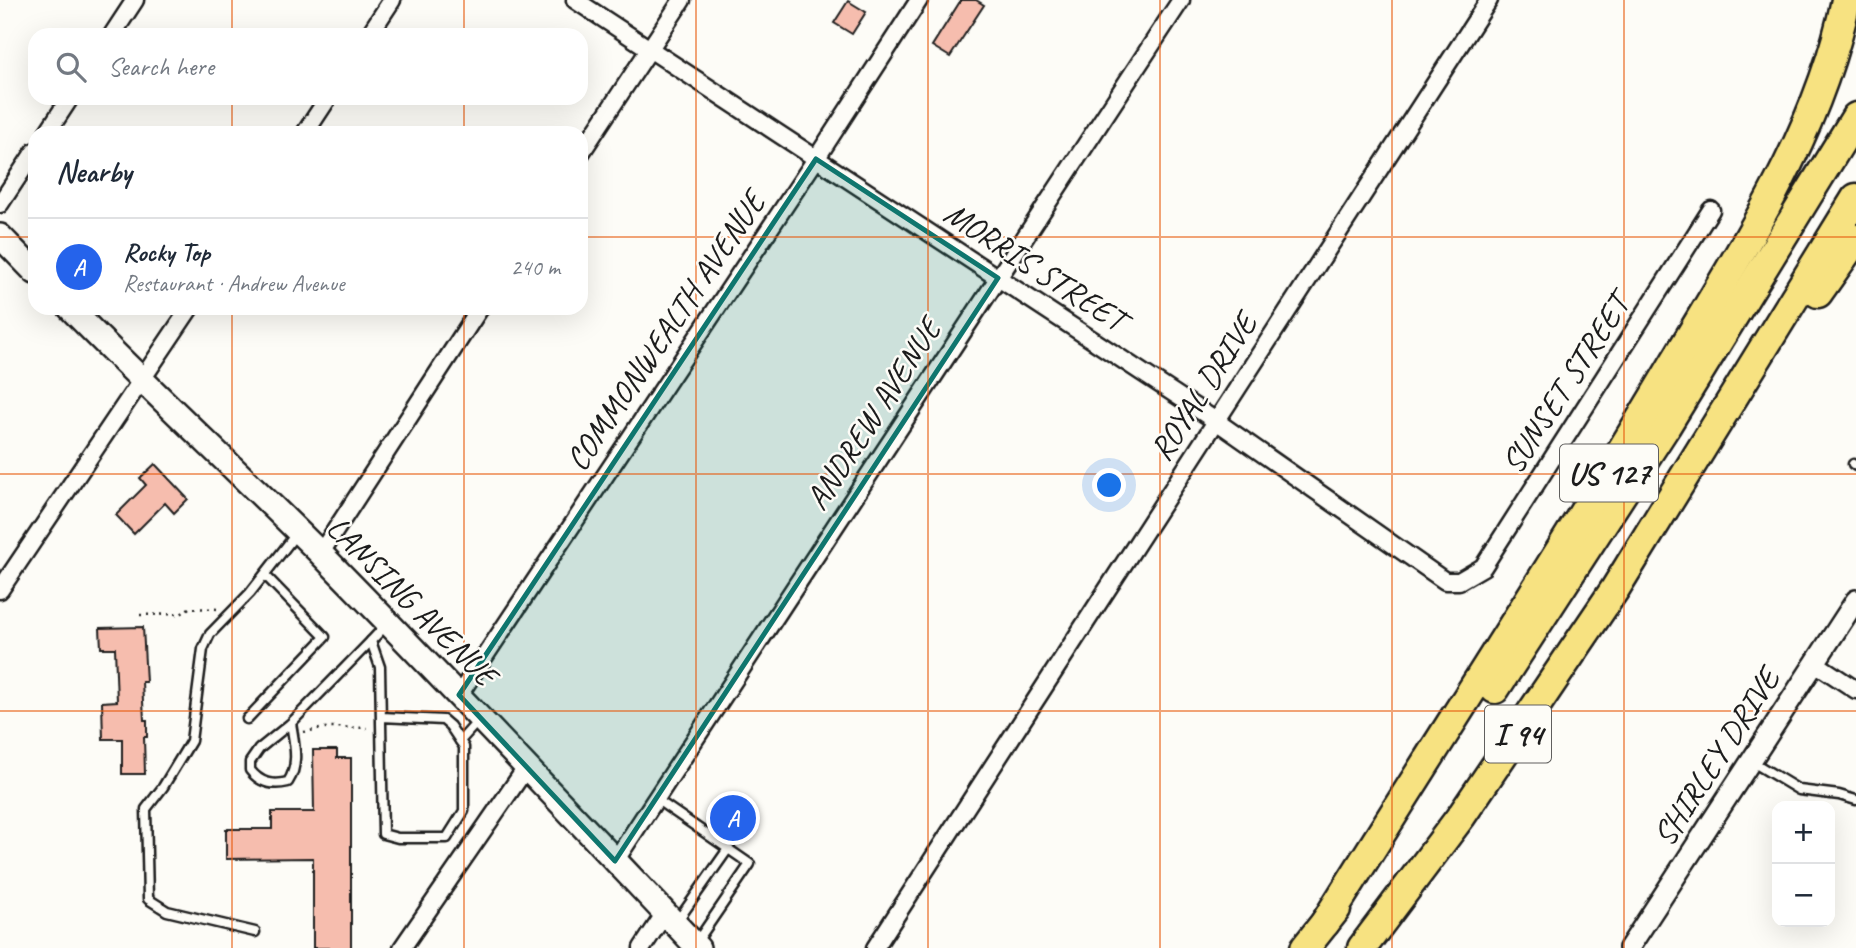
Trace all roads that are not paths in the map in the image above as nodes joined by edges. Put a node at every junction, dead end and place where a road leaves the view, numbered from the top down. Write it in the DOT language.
graph roads {
  1 [pos="135,0"];
  2 [pos="392,0"];
  3 [pos="575,0"];
  4 [pos="682,0"];
  5 [pos="919,0"];
  6 [pos="1181,0"];
  7 [pos="1489,0"];
  8 [pos="1846,0"];
  9 [pos="117,28"];
  10 [pos="374,28"];
  11 [pos="650,50"];
  12 [pos="65,105"];
  13 [pos="323,105"];
  14 [pos="1856,117"];
  15 [pos="52,126"];
  16 [pos="310,126"];
  17 [pos="588,143"];
  18 [pos="816,159"];
  19 [pos="28,162"];
  20 [pos="1856,198"];
  21 [pos="0,204"];
  22 [pos="1711,211"];
  23 [pos="0,236"];
  24 [pos="1856,239"];
  25 [pos="28,265"];
  26 [pos="998,278"];
  27 [pos="78,315"];
  28 [pos="185,315"];
  29 [pos="475,315"];
  30 [pos="142,381"];
  31 [pos="1216,421"];
  32 [pos="1664,513"];
  33 [pos="297,531"];
  34 [pos="320,554"];
  35 [pos="265,575"];
  36 [pos="1459,580"];
  37 [pos="0,590"];
  38 [pos="1856,600"];
  39 [pos="388,622"];
  40 [pos="371,641"];
  41 [pos="1815,663"];
  42 [pos="1856,690"];
  43 [pos="459,695"];
  44 [pos="382,717"];
  45 [pos="481,718"];
  46 [pos="247,719"];
  47 [pos="291,723"];
  48 [pos="460,741"];
  49 [pos="1751,761"];
  50 [pos="526,768"];
  51 [pos="656,799"];
  52 [pos="1856,800"];
  53 [pos="728,849"];
  54 [pos="615,861"];
  55 [pos="670,919"];
  56 [pos="1325,923"];
  57 [pos="255,932"];
  58 [pos="696,946"];
  59 [pos="402,948"];
  60 [pos="642,948"];
  61 [pos="875,948"];
  62 [pos="1305,948"];
  63 [pos="1362,948"];
  64 [pos="1629,948"];
  1 -- 9 [label="street"];
  2 -- 10 [label="street"];
  3 -- 11 [label="street, MORRIS STREET"];
  4 -- 11 [label="street"];
  5 -- 18 [label="street, COMMONWEALTH AVENUE"];
  6 -- 26 [label="street, ANDREW AVENUE"];
  7 -- 31 [label="street, ROYAL DRIVE"];
  8 -- 56 [label="highway, US 127"];
  11 -- 17 [label="street"];
  11 -- 18 [label="street, MORRIS STREET"];
  12 -- 15 [label="street"];
  13 -- 16 [label="street"];
  14 -- 56 [label="highway, I 94"];
  18 -- 26 [label="street, MORRIS STREET"];
  18 -- 43 [label="street, COMMONWEALTH AVENUE"];
  19 -- 21 [label="street"];
  20 -- 32 [label="highway, I 94"];
  22 -- 36 [label="street, SUNSET STREET"];
  23 -- 25 [label="main road"];
  24 -- 32 [label="highway, US 127"];
  26 -- 31 [label="street, MORRIS STREET"];
  26 -- 51 [label="street, ANDREW AVENUE"];
  27 -- 30 [label="main road, LANSING AVENUE"];
  28 -- 30 [label="street"];
  29 -- 34 [label="street"];
  30 -- 33 [label="main road, LANSING AVENUE"];
  30 -- 37 [label="street"];
  31 -- 36 [label="street, MORRIS STREET"];
  31 -- 61 [label="street, ROYAL DRIVE"];
  32 -- 63 [label="highway, I 94"];
  33 -- 34 [label="main road, LANSING AVENUE"];
  33 -- 35 [label="lane"];
  34 -- 39 [label="main road, LANSING AVENUE"];
  35 -- 46 [label="lane"];
  35 -- 57 [label="lane"];
  38 -- 41 [label="street, SHIRLEY DRIVE"];
  39 -- 40 [label="lane"];
  39 -- 43 [label="main road, LANSING AVENUE"];
  40 -- 44 [label="lane"];
  40 -- 47 [label="lane"];
  41 -- 42 [label="street"];
  41 -- 49 [label="street, SHIRLEY DRIVE"];
  43 -- 45 [label="main road, LANSING AVENUE"];
  44 -- 48 [label="lane"];
  44 -- 48 [label="lane"];
  45 -- 48 [label="lane"];
  45 -- 50 [label="main road, LANSING AVENUE"];
  47 -- 47 [label="lane"];
  49 -- 52 [label="lane"];
  49 -- 64 [label="street, SHIRLEY DRIVE"];
  50 -- 54 [label="main road, LANSING AVENUE"];
  50 -- 59 [label="street"];
  51 -- 53 [label="lane"];
  51 -- 54 [label="street, ANDREW AVENUE"];
  53 -- 55 [label="lane"];
  53 -- 58 [label="lane"];
  54 -- 55 [label="main road, LANSING AVENUE"];
  55 -- 58 [label="main road, LANSING AVENUE"];
  55 -- 60 [label="street"];
  56 -- 62 [label="highway, I 94"];
}
